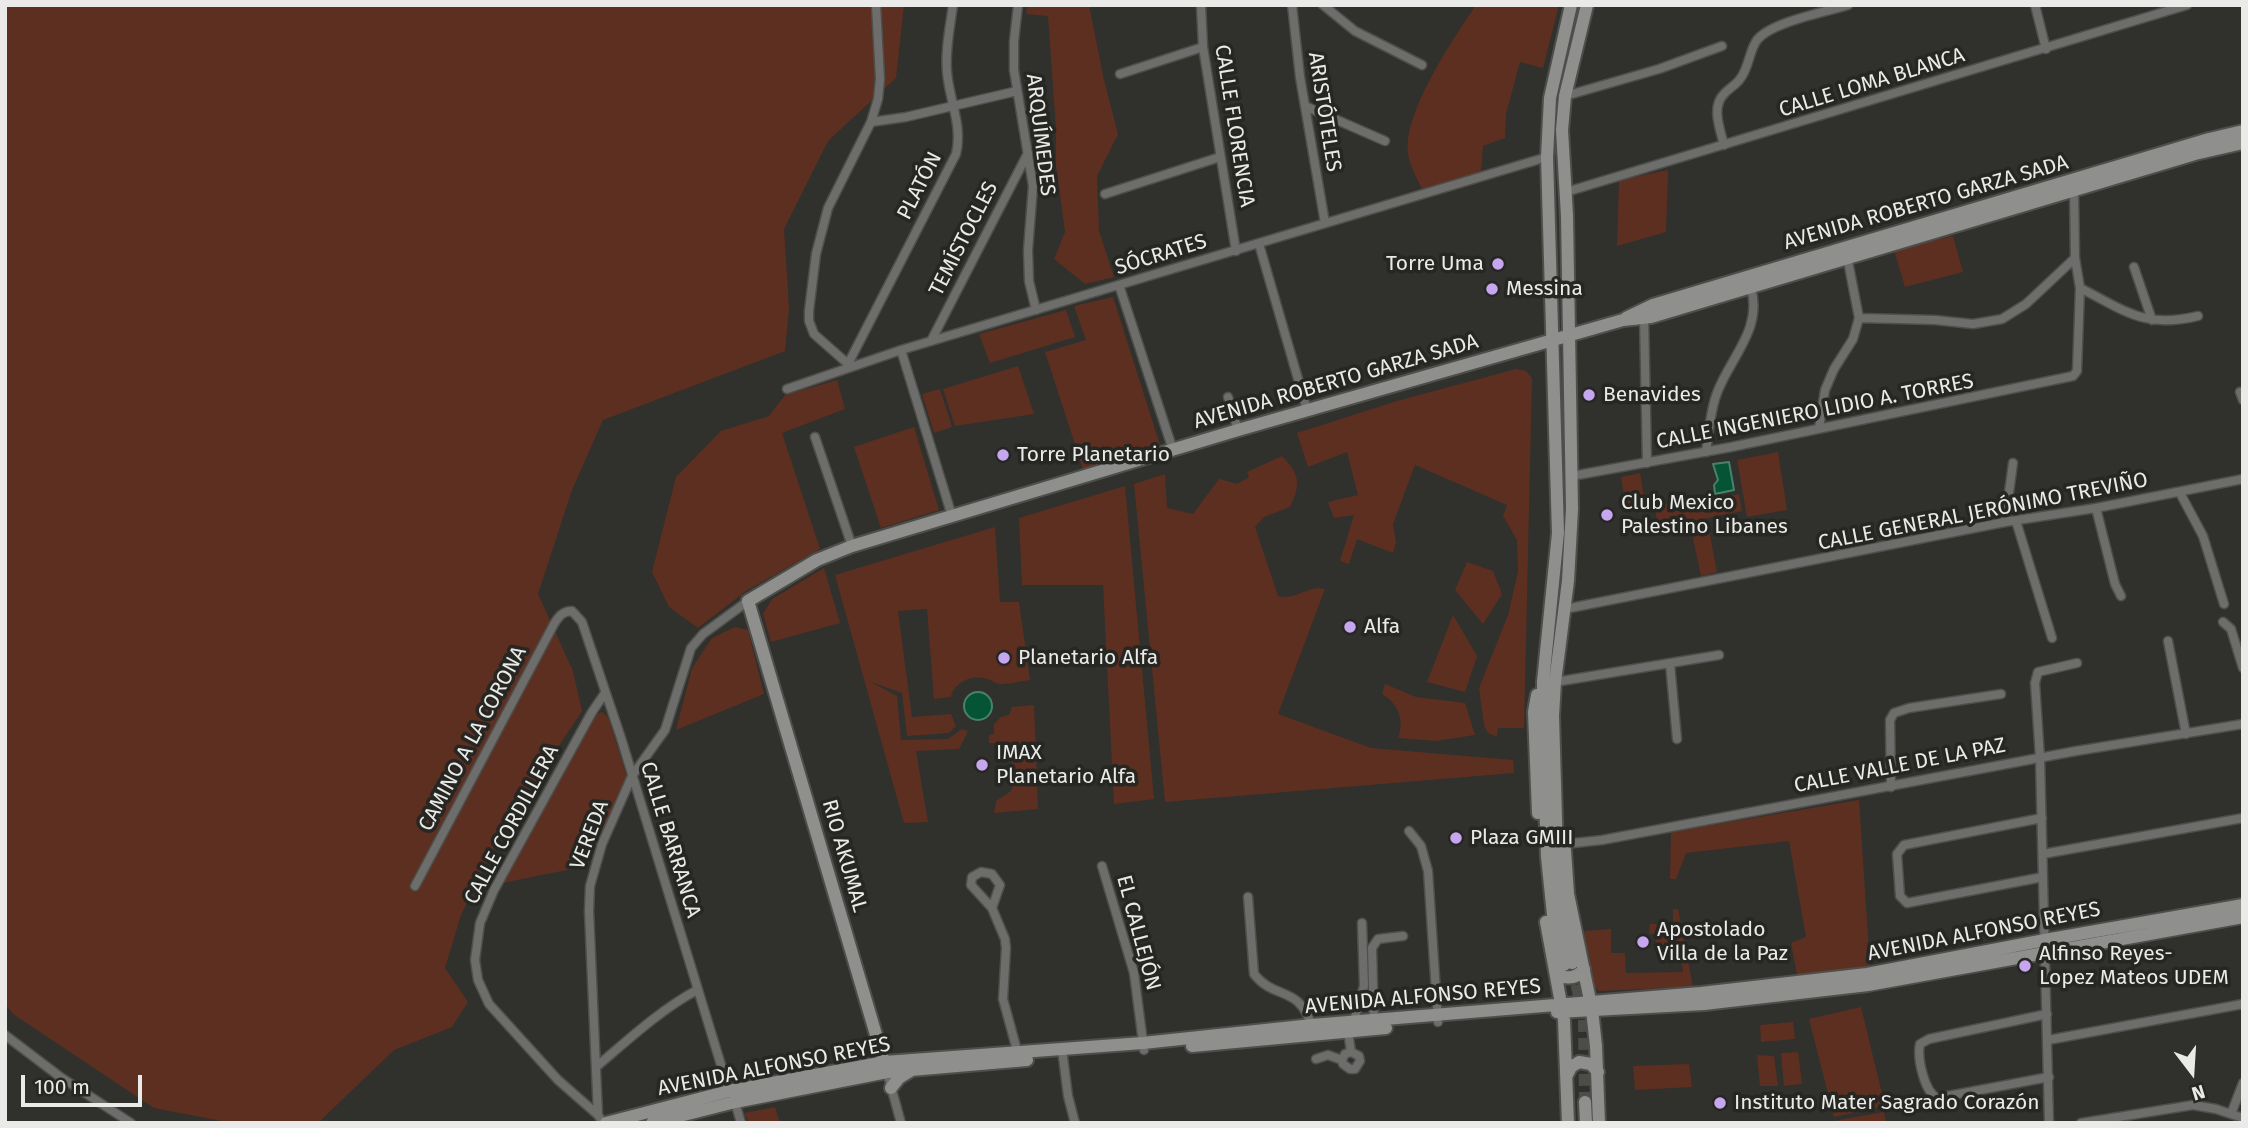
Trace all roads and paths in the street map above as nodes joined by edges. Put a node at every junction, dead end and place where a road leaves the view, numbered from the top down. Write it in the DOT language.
graph roads {
  1 [pos="876,5"];
  2 [pos="953,5"];
  3 [pos="1018,5"];
  4 [pos="1201,5"];
  5 [pos="1292,5"];
  6 [pos="1322,5"];
  7 [pos="1572,5"];
  8 [pos="1587,5"];
  9 [pos="1848,5"];
  10 [pos="2035,5"];
  11 [pos="2187,5"];
  12 [pos="1722,46"];
  13 [pos="1203,47"];
  14 [pos="2046,49"];
  15 [pos="1422,65"];
  16 [pos="1120,74"];
  17 [pos="1017,91"];
  18 [pos="1565,96"];
  19 [pos="953,106"];
  20 [pos="1305,106"];
  21 [pos="871,122"];
  22 [pos="2241,136"];
  23 [pos="1385,141"];
  24 [pos="1724,145"];
  25 [pos="1028,153"];
  26 [pos="2195,154"];
  27 [pos="1220,157"];
  28 [pos="1547,158"];
  29 [pos="2148,158"];
  30 [pos="2074,190"];
  31 [pos="1566,192"];
  32 [pos="1105,194"];
  33 [pos="1325,223"];
  34 [pos="1259,244"];
  35 [pos="1236,251"];
  36 [pos="1846,252"];
  37 [pos="2075,258"];
  38 [pos="2134,267"];
  39 [pos="1119,285"];
  40 [pos="1751,288"];
  41 [pos="2080,288"];
  42 [pos="1035,310"];
  43 [pos="1643,314"];
  44 [pos="2198,316"];
  45 [pos="1859,318"];
  46 [pos="2152,320"];
  47 [pos="1570,335"];
  48 [pos="1552,340"];
  49 [pos="931,341"];
  50 [pos="901,350"];
  51 [pos="849,366"];
  52 [pos="787,389"];
  53 [pos="1228,397"];
  54 [pos="1307,410"];
  55 [pos="1819,428"];
  56 [pos="1238,430"];
  57 [pos="815,437"];
  58 [pos="1173,450"];
  59 [pos="1706,452"];
  60 [pos="1647,463"];
  61 [pos="2013,463"];
  62 [pos="1572,476"];
  63 [pos="2243,479"];
  64 [pos="2180,493"];
  65 [pos="2096,508"];
  66 [pos="952,516"];
  67 [pos="2017,521"];
  68 [pos="2005,523"];
  69 [pos="852,546"];
  70 [pos="765,591"];
  71 [pos="2122,596"];
  72 [pos="748,601"];
  73 [pos="2224,604"];
  74 [pos="1565,609"];
  75 [pos="565,611"];
  76 [pos="2222,622"];
  77 [pos="758,629"];
  78 [pos="2052,638"];
  79 [pos="2168,641"];
  80 [pos="1719,655"];
  81 [pos="2077,663"];
  82 [pos="1670,664"];
  83 [pos="2243,668"];
  84 [pos="1551,686"];
  85 [pos="605,693"];
  86 [pos="2001,694"];
  87 [pos="2243,724"];
  88 [pos="2186,734"];
  89 [pos="1676,739"];
  90 [pos="2040,758"];
  91 [pos="632,776"];
  92 [pos="1891,787"];
  93 [pos="2042,818"];
  94 [pos="2243,818"];
  95 [pos="1409,831"];
  96 [pos="1564,844"];
  97 [pos="2043,854"];
  98 [pos="1102,866"];
  99 [pos="2043,877"];
  100 [pos="415,886"];
  101 [pos="1248,897"];
  102 [pos="2243,905"];
  103 [pos="992,908"];
  104 [pos="2243,917"];
  105 [pos="1362,923"];
  106 [pos="1403,936"];
  107 [pos="2045,940"];
  108 [pos="2045,954"];
  109 [pos="1567,971"];
  110 [pos="697,990"];
  111 [pos="2243,1004"];
  112 [pos="1591,1006"];
  113 [pos="1558,1007"];
  114 [pos="1620,1010"];
  115 [pos="2047,1014"];
  116 [pos="1438,1018"];
  117 [pos="1374,1025"];
  118 [pos="1351,1028"];
  119 [pos="1313,1031"];
  120 [pos="5,1035"];
  121 [pos="2048,1040"];
  122 [pos="1596,1046"];
  123 [pos="1143,1047"];
  124 [pos="1351,1052"];
  125 [pos="1063,1053"];
  126 [pos="1018,1056"];
  127 [pos="1316,1059"];
  128 [pos="1342,1060"];
  129 [pos="596,1067"];
  130 [pos="886,1067"];
  131 [pos="914,1069"];
  132 [pos="1598,1072"];
  133 [pos="1566,1076"];
  134 [pos="2049,1077"];
  135 [pos="2243,1083"];
  136 [pos="891,1088"];
  137 [pos="734,1094"];
  138 [pos="2231,1114"];
  139 [pos="2243,1118"];
  140 [pos="603,1120"];
  141 [pos="131,1123"];
  142 [pos="652,1123"];
  143 [pos="741,1123"];
  144 [pos="901,1123"];
  145 [pos="1075,1123"];
  146 [pos="1568,1123"];
  147 [pos="1578,1123"];
  148 [pos="1586,1123"];
  149 [pos="1599,1123"];
  150 [pos="2049,1123"];
  151 [pos="2081,1123"];
  1 -- 21 [label="street"];
  2 -- 19 [label="street, PLATÓN"];
  3 -- 17 [label="street, ARQUÍMEDES"];
  4 -- 13 [label="street, CALLE FLORENCIA"];
  5 -- 20 [label="street, ARISTÓTELES"];
  6 -- 15 [label="street"];
  7 -- 28 [label="street"];
  8 -- 18 [label="street"];
  9 -- 24 [label="street"];
  10 -- 14 [label="street"];
  11 -- 14 [label="street, CALLE LOMA BLANCA"];
  12 -- 18 [label="street"];
  13 -- 16 [label="street"];
  13 -- 27 [label="street, CALLE FLORENCIA"];
  14 -- 24 [label="street, CALLE LOMA BLANCA"];
  17 -- 19 [label="street"];
  17 -- 25 [label="street, ARQUÍMEDES"];
  18 -- 31 [label="street"];
  19 -- 21 [label="street"];
  19 -- 51 [label="street, PLATÓN"];
  20 -- 23 [label="street"];
  20 -- 33 [label="street, ARISTÓTELES"];
  21 -- 51 [label="street"];
  22 -- 26 [label="street"];
  22 -- 29 [label="street, AVENIDA ROBERTO GARZA SADA"];
  24 -- 31 [label="street, CALLE LOMA BLANCA"];
  25 -- 42 [label="street, ARQUÍMEDES"];
  25 -- 49 [label="street, TEMÍSTOCLES"];
  26 -- 29 [label="street"];
  26 -- 30 [label="street, AVENIDA ROBERTO GARZA SADA"];
  27 -- 32 [label="street"];
  27 -- 35 [label="street, CALLE FLORENCIA"];
  28 -- 33 [label="street, SÓCRATES"];
  28 -- 48 [label="street"];
  29 -- 36 [label="street, AVENIDA ROBERTO GARZA SADA"];
  30 -- 36 [label="street, AVENIDA ROBERTO GARZA SADA"];
  30 -- 37 [label="street"];
  31 -- 47 [label="street"];
  33 -- 34 [label="street, SÓCRATES"];
  34 -- 35 [label="street, SÓCRATES"];
  34 -- 54 [label="street"];
  35 -- 39 [label="street, SÓCRATES"];
  36 -- 40 [label="street, AVENIDA ROBERTO GARZA SADA"];
  36 -- 43 [label="street, AVENIDA ROBERTO GARZA SADA"];
  36 -- 45 [label="street"];
  37 -- 41 [label="street"];
  37 -- 45 [label="street"];
  38 -- 46 [label="street"];
  39 -- 42 [label="street, SÓCRATES"];
  39 -- 58 [label="street"];
  40 -- 43 [label="street, AVENIDA ROBERTO GARZA SADA"];
  40 -- 59 [label="street"];
  41 -- 46 [label="street"];
  41 -- 55 [label="street, CALLE INGENIERO LIDIO A. TORRES"];
  42 -- 49 [label="street, SÓCRATES"];
  43 -- 47 [label="street, AVENIDA ROBERTO GARZA SADA"];
  43 -- 60 [label="street"];
  44 -- 46 [label="street"];
  45 -- 55 [label="street"];
  47 -- 48 [label="street, AVENIDA ROBERTO GARZA SADA"];
  47 -- 62 [label="street"];
  48 -- 54 [label="street, AVENIDA ROBERTO GARZA SADA"];
  48 -- 84 [label="street"];
  49 -- 50 [label="street, SÓCRATES"];
  50 -- 51 [label="street, SÓCRATES"];
  50 -- 66 [label="street"];
  51 -- 52 [label="street, SÓCRATES"];
  53 -- 56 [label="street"];
  54 -- 56 [label="street, AVENIDA ROBERTO GARZA SADA"];
  55 -- 59 [label="street, CALLE INGENIERO LIDIO A. TORRES"];
  56 -- 58 [label="street, AVENIDA ROBERTO GARZA SADA"];
  57 -- 69 [label="street"];
  58 -- 66 [label="street, AVENIDA ROBERTO GARZA SADA"];
  59 -- 60 [label="street, CALLE INGENIERO LIDIO A. TORRES"];
  60 -- 62 [label="street, CALLE INGENIERO LIDIO A. TORRES"];
  61 -- 68 [label="street"];
  62 -- 74 [label="street"];
  63 -- 64 [label="street, CALLE GENERAL JERÓNIMO TREVIÑO"];
  64 -- 65 [label="street, CALLE GENERAL JERÓNIMO TREVIÑO"];
  64 -- 73 [label="street"];
  65 -- 67 [label="street, CALLE GENERAL JERÓNIMO TREVIÑO"];
  65 -- 71 [label="street"];
  66 -- 69 [label="street, AVENIDA ROBERTO GARZA SADA"];
  67 -- 68 [label="street, CALLE GENERAL JERÓNIMO TREVIÑO"];
  67 -- 78 [label="street"];
  68 -- 74 [label="street, CALLE GENERAL JERÓNIMO TREVIÑO"];
  69 -- 70 [label="street, AVENIDA ROBERTO GARZA SADA"];
  70 -- 72 [label="street, AVENIDA ROBERTO GARZA SADA"];
  70 -- 77 [label="street"];
  72 -- 77 [label="street, RIO AKUMAL"];
  72 -- 91 [label="street, VEREDA"];
  74 -- 84 [label="street"];
  75 -- 85 [label="street, CALLE BARRANCA"];
  75 -- 100 [label="street, CAMINO A LA CORONA"];
  76 -- 83 [label="street"];
  77 -- 130 [label="street, RIO AKUMAL"];
  79 -- 88 [label="street"];
  80 -- 82 [label="street"];
  81 -- 90 [label="street"];
  82 -- 84 [label="street"];
  82 -- 89 [label="street"];
  84 -- 96 [label="street"];
  84 -- 109 [label="street"];
  84 -- 109 [label="street"];
  85 -- 91 [label="street, CALLE BARRANCA"];
  85 -- 140 [label="street, CALLE CORDILLERA"];
  86 -- 92 [label="street"];
  87 -- 88 [label="street, CALLE VALLE DE LA PAZ"];
  88 -- 90 [label="street, CALLE VALLE DE LA PAZ"];
  90 -- 92 [label="street, CALLE VALLE DE LA PAZ"];
  90 -- 93 [label="street"];
  91 -- 110 [label="street, CALLE BARRANCA"];
  91 -- 129 [label="street, VEREDA"];
  92 -- 96 [label="street, CALLE VALLE DE LA PAZ"];
  93 -- 97 [label="street"];
  93 -- 99 [label="street"];
  94 -- 97 [label="street"];
  95 -- 116 [label="street"];
  96 -- 109 [label="street"];
  97 -- 99 [label="street"];
  98 -- 123 [label="street, EL CALLEJÓN"];
  99 -- 107 [label="street"];
  101 -- 119 [label="street"];
  102 -- 107 [label="street, AVENIDA ALFONSO REYES"];
  103 -- 103 [label="street"];
  103 -- 126 [label="street"];
  104 -- 108 [label="street, AVENIDA ALFONSO REYES"];
  105 -- 118 [label="street"];
  106 -- 117 [label="street"];
  107 -- 108 [label="street"];
  107 -- 112 [label="street, AVENIDA ALFONSO REYES"];
  108 -- 114 [label="street, AVENIDA ALFONSO REYES"];
  108 -- 115 [label="street"];
  109 -- 112 [label="street"];
  109 -- 113 [label="street"];
  110 -- 129 [label="street"];
  110 -- 137 [label="street, CALLE BARRANCA"];
  111 -- 121 [label="street"];
  112 -- 113 [label="street, AVENIDA ALFONSO REYES"];
  112 -- 114 [label="street, AVENIDA ALFONSO REYES"];
  112 -- 122 [label="street"];
  113 -- 116 [label="street, AVENIDA ALFONSO REYES"];
  113 -- 133 [label="street"];
  114 -- 122 [label="street"];
  115 -- 121 [label="street"];
  115 -- 134 [label="street"];
  116 -- 117 [label="street, AVENIDA ALFONSO REYES"];
  117 -- 118 [label="street, AVENIDA ALFONSO REYES"];
  118 -- 119 [label="street, AVENIDA ALFONSO REYES"];
  118 -- 124 [label="street"];
  119 -- 123 [label="street, AVENIDA ALFONSO REYES"];
  120 -- 141 [label="street"];
  121 -- 134 [label="street"];
  122 -- 132 [label="street"];
  123 -- 125 [label="street, AVENIDA ALFONSO REYES"];
  124 -- 128 [label="street"];
  124 -- 128 [label="street"];
  125 -- 126 [label="street, AVENIDA ALFONSO REYES"];
  125 -- 145 [label="street"];
  126 -- 130 [label="street, AVENIDA ALFONSO REYES"];
  126 -- 131 [label="street, AVENIDA ALFONSO REYES"];
  127 -- 128 [label="street"];
  129 -- 140 [label="street, VEREDA"];
  130 -- 131 [label="street, AVENIDA ALFONSO REYES"];
  130 -- 136 [label="street, RIO AKUMAL"];
  130 -- 137 [label="street, AVENIDA ALFONSO REYES"];
  131 -- 136 [label="street"];
  132 -- 133 [label="street"];
  132 -- 149 [label="street"];
  133 -- 146 [label="street"];
  134 -- 150 [label="street"];
  135 -- 138 [label="street"];
  136 -- 144 [label="street, RIO AKUMAL"];
  137 -- 140 [label="street, AVENIDA ALFONSO REYES"];
  137 -- 142 [label="street, AVENIDA ALFONSO REYES"];
  137 -- 143 [label="street, CALLE BARRANCA"];
  138 -- 139 [label="street"];
  138 -- 151 [label="street"];
  147 -- 148 [label="street"];
}
